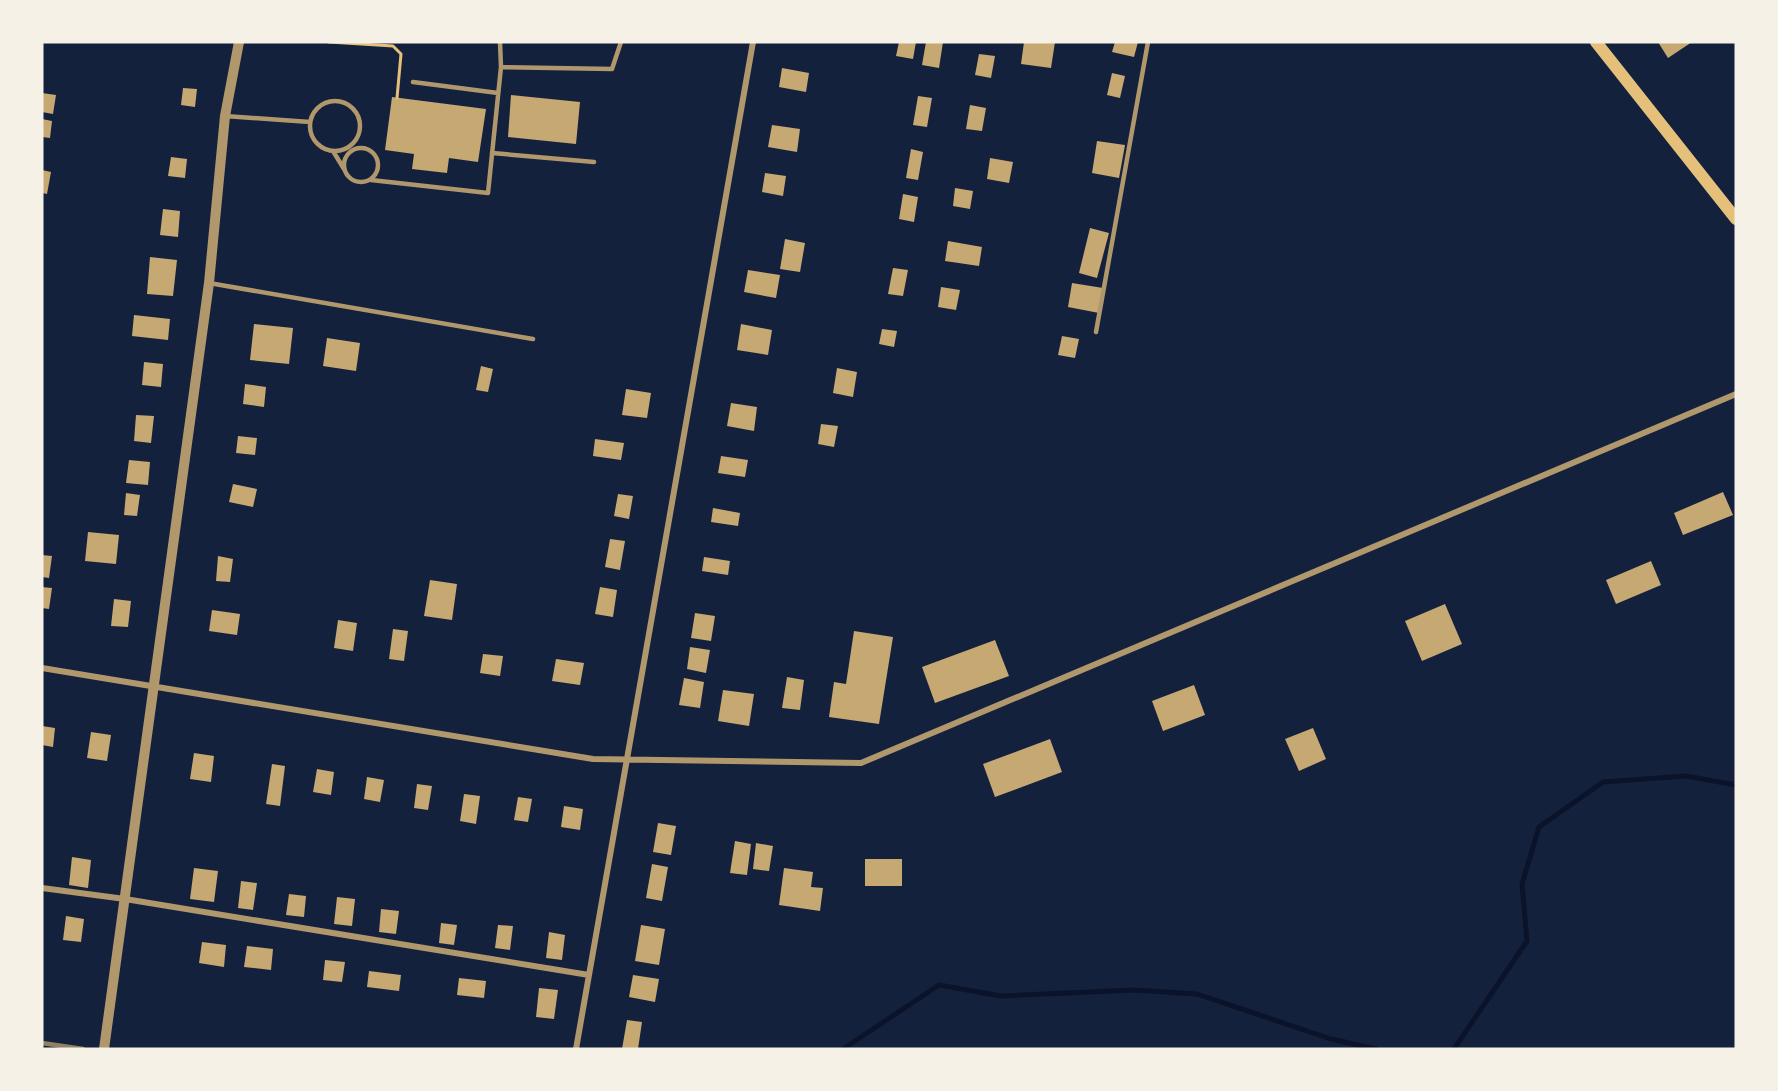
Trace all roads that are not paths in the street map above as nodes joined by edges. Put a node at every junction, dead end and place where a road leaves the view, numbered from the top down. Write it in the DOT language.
graph roads {
  1 [pos="239,42"];
  2 [pos="500,42"];
  3 [pos="621,42"];
  4 [pos="753,42"];
  5 [pos="1148,42"];
  6 [pos="1596,42"];
  7 [pos="501,67"];
  8 [pos="413,82"];
  9 [pos="498,93"];
  10 [pos="225,116"];
  11 [pos="310,122"];
  12 [pos="333,151"];
  13 [pos="492,153"];
  14 [pos="594,162"];
  15 [pos="344,169"];
  16 [pos="371,180"];
  17 [pos="1736,219"];
  18 [pos="209,283"];
  19 [pos="1096,332"];
  20 [pos="533,339"];
  21 [pos="1736,394"];
  22 [pos="42,668"];
  23 [pos="154,687"];
  24 [pos="628,760"];
  25 [pos="42,888"];
  26 [pos="125,899"];
  27 [pos="589,975"];
  28 [pos="104,1049"];
  29 [pos="576,1049"];
  1 -- 10 [label="street"];
  2 -- 7 [label="lane"];
  3 -- 7 [label="lane"];
  4 -- 24 [label="street"];
  5 -- 19 [label="lane"];
  6 -- 17 [label="main road"];
  7 -- 9 [label="lane"];
  8 -- 9 [label="lane"];
  9 -- 13 [label="lane"];
  10 -- 11 [label="lane"];
  10 -- 18 [label="street"];
  11 -- 12 [label="lane"];
  11 -- 12 [label="lane"];
  12 -- 15 [label="lane"];
  13 -- 14 [label="lane"];
  13 -- 16 [label="lane"];
  15 -- 16 [label="lane"];
  15 -- 16 [label="lane"];
  18 -- 20 [label="lane"];
  18 -- 23 [label="street"];
  21 -- 24 [label="street"];
  22 -- 23 [label="street"];
  23 -- 24 [label="street"];
  23 -- 26 [label="street"];
  24 -- 27 [label="street"];
  25 -- 26 [label="street"];
  26 -- 27 [label="street"];
  26 -- 28 [label="street"];
  27 -- 29 [label="street"];
}
